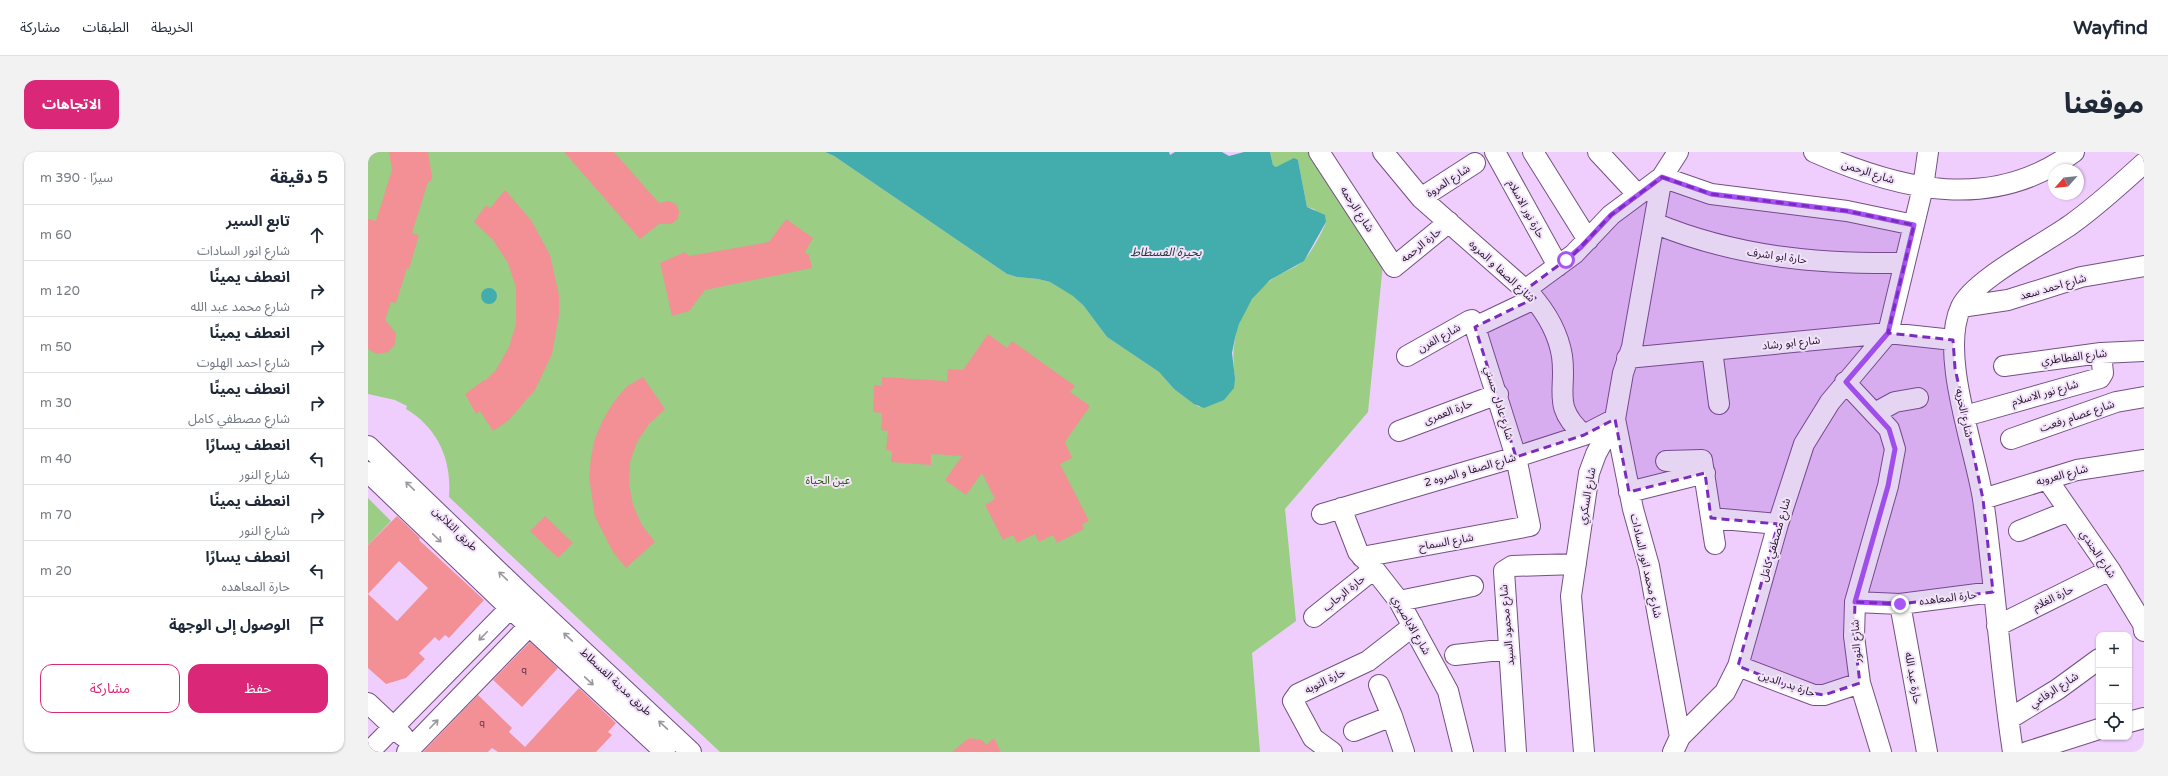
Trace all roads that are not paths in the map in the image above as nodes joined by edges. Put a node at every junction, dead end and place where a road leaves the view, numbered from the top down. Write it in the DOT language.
graph roads {
  1 [pos="1319,152"];
  2 [pos="1383,152"];
  3 [pos="1495,152"];
  4 [pos="1534,152"];
  5 [pos="1598,152"];
  6 [pos="1678,152"];
  7 [pos="1814,152"];
  8 [pos="1928,152"];
  9 [pos="2074,152"];
  10 [pos="1475,163"];
  11 [pos="2144,163"];
  12 [pos="1662,177"];
  13 [pos="1923,187"];
  14 [pos="1638,195"];
  15 [pos="1421,198"];
  16 [pos="1448,222"];
  17 [pos="1654,223"];
  18 [pos="1914,225"];
  19 [pos="1588,240"];
  20 [pos="1904,263"];
  21 [pos="1558,266"];
  22 [pos="2144,266"];
  23 [pos="1394,267"];
  24 [pos="1530,294"];
  25 [pos="1961,307"];
  26 [pos="1476,326"];
  27 [pos="1888,333"];
  28 [pos="1953,340"];
  29 [pos="1712,350"];
  30 [pos="2144,350"];
  31 [pos="2101,353"];
  32 [pos="1407,356"];
  33 [pos="1628,358"];
  34 [pos="2004,366"];
  35 [pos="1846,382"];
  36 [pos="1498,394"];
  37 [pos="2144,397"];
  38 [pos="1918,398"];
  39 [pos="1719,404"];
  40 [pos="1875,413"];
  41 [pos="1965,416"];
  42 [pos="1615,419"];
  43 [pos="1399,431"];
  44 [pos="1584,435"];
  45 [pos="2011,439"];
  46 [pos="368,446"];
  47 [pos="1516,457"];
  48 [pos="2144,460"];
  49 [pos="1666,461"];
  50 [pos="368,472"];
  51 [pos="1705,473"];
  52 [pos="2047,479"];
  53 [pos="1629,492"];
  54 [pos="1983,499"];
  55 [pos="1341,508"];
  56 [pos="2070,511"];
  57 [pos="1322,514"];
  58 [pos="1711,518"];
  59 [pos="1778,524"];
  60 [pos="1530,526"];
  61 [pos="2019,531"];
  62 [pos="1714,544"];
  63 [pos="1368,562"];
  64 [pos="1576,564"];
  65 [pos="2110,570"];
  66 [pos="1473,586"];
  67 [pos="1993,592"];
  68 [pos="1399,601"];
  69 [pos="517,602"];
  70 [pos="1855,602"];
  71 [pos="1900,604"];
  72 [pos="1314,617"];
  73 [pos="536,619"];
  74 [pos="1414,626"];
  75 [pos="1997,626"];
  76 [pos="2140,628"];
  77 [pos="1509,649"];
  78 [pos="1455,655"];
  79 [pos="2096,661"];
  80 [pos="1738,666"];
  81 [pos="1860,683"];
  82 [pos="1379,685"];
  83 [pos="368,703"];
  84 [pos="1392,716"];
  85 [pos="2144,718"];
  86 [pos="2009,720"];
  87 [pos="2132,721"];
  88 [pos="394,727"];
  89 [pos="2096,730"];
  90 [pos="1354,731"];
  91 [pos="1677,748"];
  92 [pos="410,749"];
  93 [pos="655,749"];
  94 [pos="2013,750"];
  95 [pos="369,752"];
  96 [pos="691,752"];
  97 [pos="1332,752"];
  98 [pos="1404,752"];
  99 [pos="1463,752"];
  100 [pos="1516,752"];
  101 [pos="1584,752"];
  102 [pos="1881,752"];
  103 [pos="1926,752"];
  1 -- 23 [label="street, شارع الرحمه"];
  2 -- 15 [label="street, شارع الصفا و المروه"];
  3 -- 21 [label="street, حارة نور الاسلام"];
  4 -- 19 [label="street"];
  5 -- 14 [label="street"];
  6 -- 12 [label="street"];
  7 -- 13 [label="street, شارع الرحمن"];
  8 -- 13 [label="street"];
  9 -- 13 [label="street, شارع الرحمن"];
  10 -- 15 [label="street, شارع المروة"];
  11 -- 25 [label="street, شارع الحريه"];
  12 -- 14 [label="street, شارع الفرن"];
  12 -- 17 [label="street, شارع السكري"];
  12 -- 18 [label="street"];
  13 -- 18 [label="street"];
  14 -- 19 [label="street, شارع الفرن"];
  15 -- 16 [label="street, شارع الصفا و المروه"];
  16 -- 23 [label="street, حارة الرحمه"];
  16 -- 24 [label="street, شارع الصفا و المروه"];
  17 -- 20 [label="street, حارة ابو اشرف"];
  17 -- 33 [label="street, شارع السكري"];
  18 -- 20 [label="street"];
  19 -- 21 [label="street, شارع الفرن"];
  20 -- 27 [label="street"];
  21 -- 24 [label="street, شارع الفرن"];
  22 -- 25 [label="street, شارع احمد سعد"];
  24 -- 26 [label="street, شارع الفرن"];
  24 -- 44 [label="street, شارع الصفا و المروه"];
  25 -- 28 [label="street, شارع الحريه"];
  26 -- 32 [label="street, شارع الفرن"];
  26 -- 36 [label="street, شارع عادل حسني"];
  27 -- 28 [label="street, شارع ابو رشاد"];
  27 -- 29 [label="street, شارع ابو رشاد"];
  27 -- 35 [label="street, شارع مصطفي كامل"];
  28 -- 41 [label="street, شارع الحريه"];
  29 -- 33 [label="street, شارع ابو رشاد"];
  29 -- 39 [label="street"];
  30 -- 31 [label="street, شارع الفطاطري"];
  31 -- 34 [label="street, شارع الفطاطري"];
  31 -- 41 [label="street, شارع نور الاسلام"];
  33 -- 42 [label="street, شارع السكري"];
  35 -- 40 [label="street, شارع النور"];
  35 -- 59 [label="street, شارع مصطفي كامل"];
  36 -- 43 [label="street, حارة العمرى"];
  36 -- 47 [label="street, شارع عادل حسني"];
  37 -- 45 [label="street, شارع عصام رفعت"];
  38 -- 40 [label="street"];
  40 -- 70 [label="street, شارع النور"];
  41 -- 54 [label="street, شارع الحريه"];
  42 -- 44 [label="street, شارع الصفا و المروه 2"];
  42 -- 53 [label="street, شارع محمد انور السادات"];
  42 -- 64 [label="street, شارع السكري"];
  44 -- 47 [label="street, شارع الصفا و المروه 2"];
  69 -- 46 [label="street, طريق الثلاثين, one-way"];
  47 -- 55 [label="street, شارع الصفا و المروه 2"];
  47 -- 60 [label="street, شارع عادل حسني"];
  48 -- 52 [label="street, شارع العروبه"];
  49 -- 51 [label="street"];
  50 -- 69 [label="street, طريق الثلاثين, one-way"];
  51 -- 53 [label="street"];
  51 -- 58 [label="street"];
  52 -- 54 [label="street, شارع العروبه"];
  52 -- 56 [label="street, شارع الجندي"];
  53 -- 91 [label="street, شارع محمد انور السادات"];
  54 -- 67 [label="street, شارع الحريه"];
  55 -- 57 [label="street, شارع الصفا و المروه 2"];
  55 -- 63 [label="street, شارع الاباصيري"];
  56 -- 61 [label="street"];
  56 -- 65 [label="street, شارع الجندي"];
  58 -- 59 [label="street"];
  58 -- 62 [label="street"];
  59 -- 80 [label="street, شارع مصطفي كامل"];
  60 -- 63 [label="street, شارع السماح"];
  63 -- 68 [label="street, شارع الاباصيري"];
  63 -- 72 [label="street, حارة الرحاب"];
  64 -- 77 [label="street, شارع محمود السيد"];
  64 -- 101 [label="street, شارع السكري"];
  65 -- 75 [label="street, حارة الغلام"];
  65 -- 76 [label="street, شارع الجندي"];
  66 -- 68 [label="street"];
  67 -- 71 [label="street, حارة المعاهده"];
  67 -- 75 [label="street, شارع الحريه"];
  68 -- 74 [label="street, شارع الاباصيري"];
  69 -- 73 [label="street, طريق الثلاثين"];
  69 -- 88 [label="street, one-way"];
  70 -- 71 [label="street, حارة المعاهده"];
  70 -- 81 [label="street, شارع النور"];
  71 -- 103 [label="street, حارة عبد الله"];
  92 -- 73 [label="street, one-way"];
  73 -- 93 [label="street, طريق مدينة الفسطاط, one-way"];
  96 -- 73 [label="street, طريق مدينة الفسطاط, one-way"];
  74 -- 97 [label="street, حارة التوبه"];
  74 -- 99 [label="street, شارع الاباصيري"];
  75 -- 86 [label="street, شارع الحريه"];
  77 -- 78 [label="street"];
  77 -- 100 [label="street, شارع محمود السيد"];
  79 -- 86 [label="street, شارع الرفاعي"];
  80 -- 81 [label="street, حارة بدر الدين"];
  80 -- 91 [label="street, شارع مصطفي كامل"];
  81 -- 102 [label="street, شارع النور"];
  82 -- 84 [label="street"];
  83 -- 88 [label="street"];
  84 -- 90 [label="street"];
  84 -- 98 [label="street"];
  85 -- 87 [label="street"];
  86 -- 94 [label="street, شارع الحريه"];
  88 -- 92 [label="street"];
  88 -- 95 [label="street"];
  89 -- 94 [label="street"];
}
